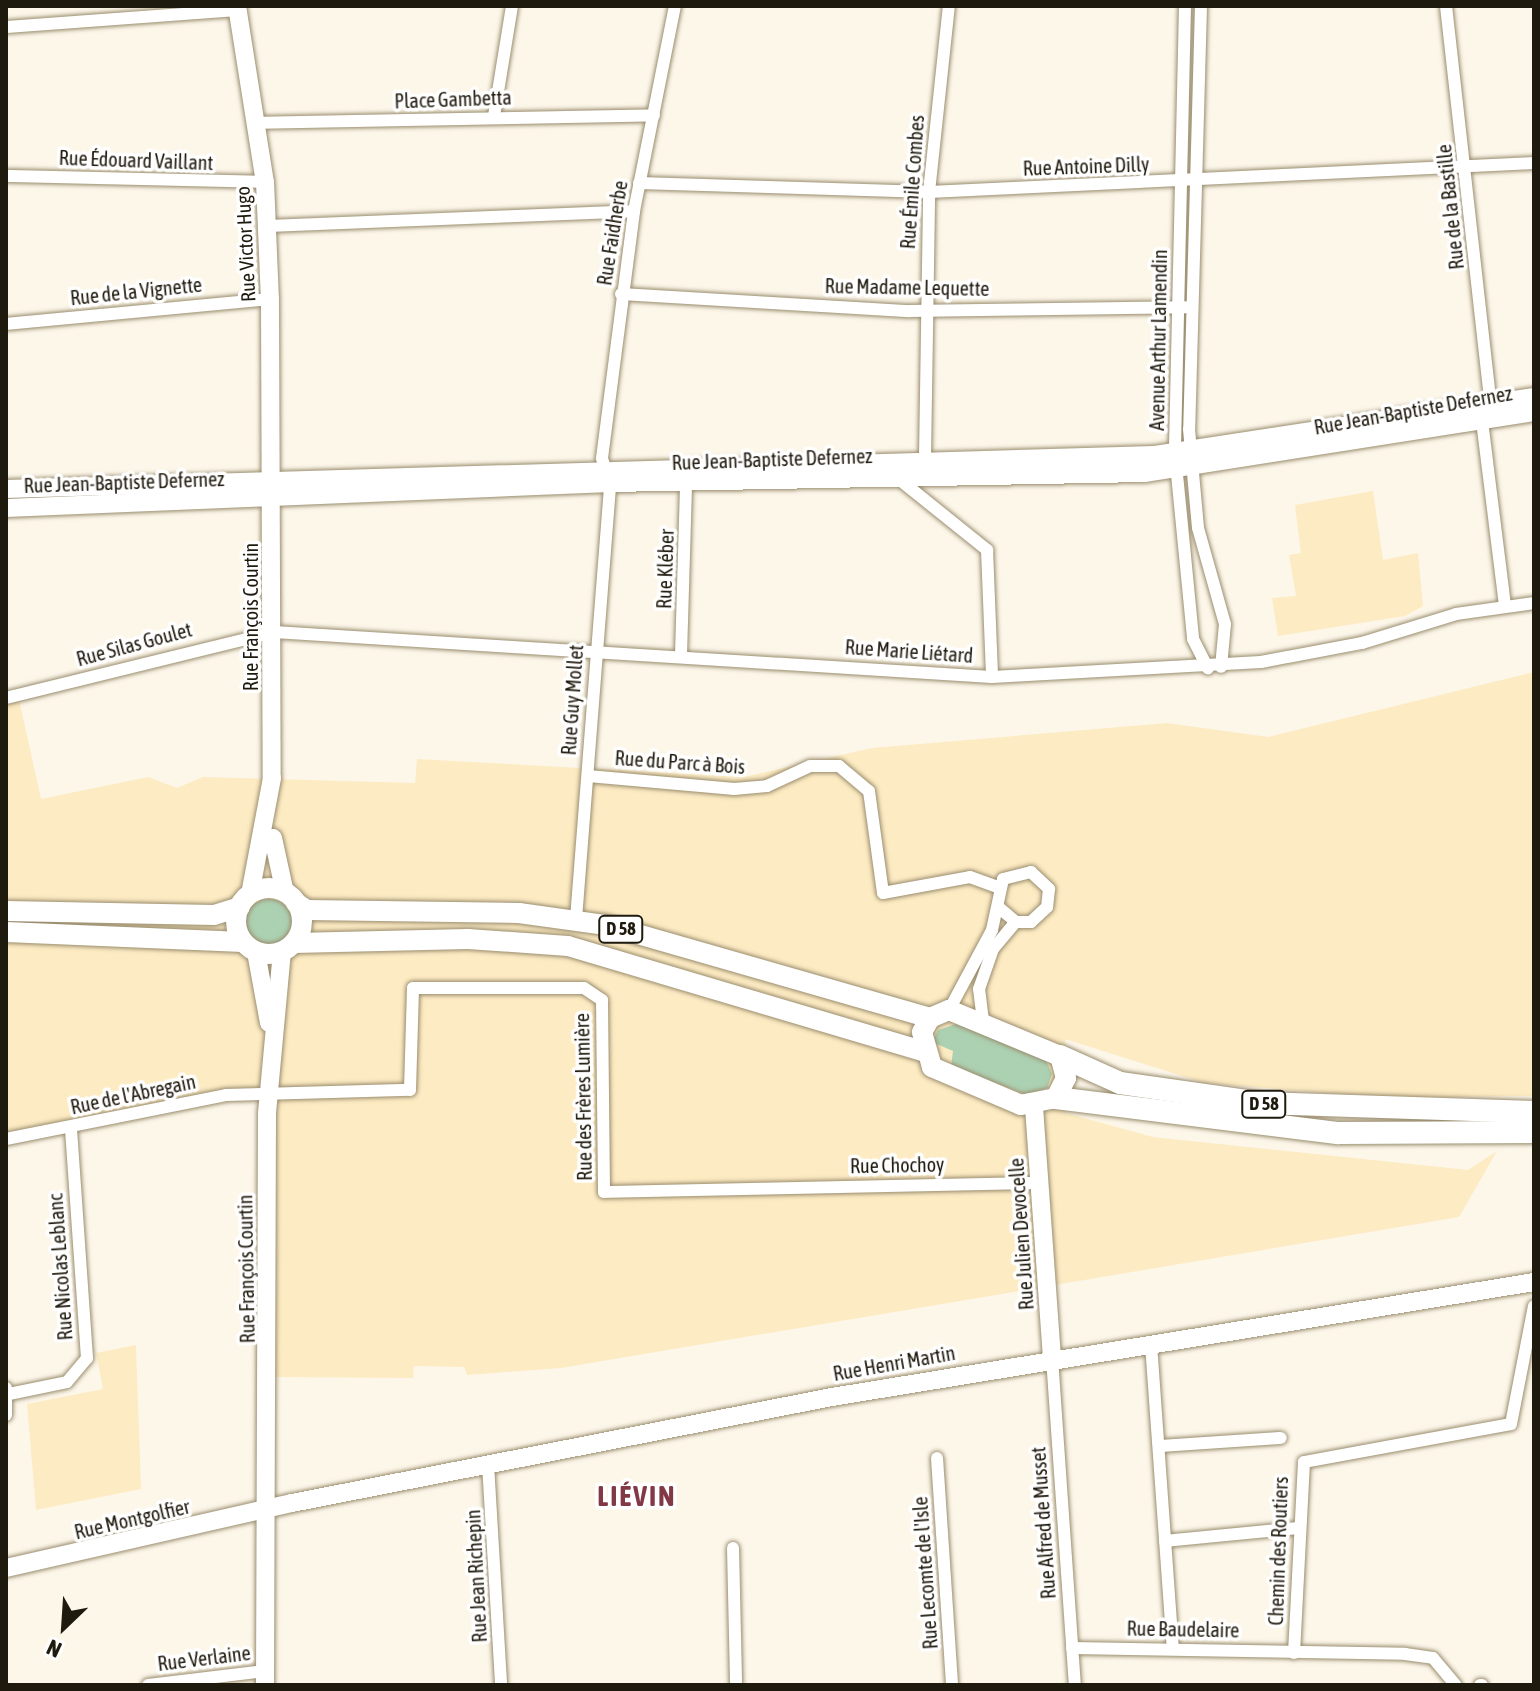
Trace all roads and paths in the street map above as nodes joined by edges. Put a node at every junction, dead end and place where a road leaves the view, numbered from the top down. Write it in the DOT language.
graph roads {
  1 [pos="512,6"];
  2 [pos="675,6"];
  3 [pos="949,6"];
  4 [pos="1185,6"];
  5 [pos="1201,6"];
  6 [pos="1446,6"];
  7 [pos="238,8"];
  8 [pos="6,27"];
  9 [pos="654,115"];
  10 [pos="494,116"];
  11 [pos="254,123"];
  12 [pos="1534,163"];
  13 [pos="1466,167"];
  14 [pos="6,176"];
  15 [pos="1188,181"];
  16 [pos="265,182"];
  17 [pos="639,183"];
  18 [pos="929,192"];
  19 [pos="634,211"];
  20 [pos="268,226"];
  21 [pos="621,294"];
  22 [pos="270,299"];
  23 [pos="1185,307"];
  24 [pos="926,311"];
  25 [pos="6,324"];
  26 [pos="1534,397"];
  27 [pos="1534,412"];
  28 [pos="1486,413"];
  29 [pos="925,457"];
  30 [pos="1185,462"];
  31 [pos="606,476"];
  32 [pos="900,480"];
  33 [pos="686,484"];
  34 [pos="6,489"];
  35 [pos="273,490"];
  36 [pos="6,508"];
  37 [pos="1534,603"];
  38 [pos="1505,605"];
  39 [pos="274,632"];
  40 [pos="594,652"];
  41 [pos="681,655"];
  42 [pos="1214,668"];
  43 [pos="992,677"];
  44 [pos="6,698"];
  45 [pos="588,776"];
  46 [pos="271,801"];
  47 [pos="998,887"];
  48 [pos="290,898"];
  49 [pos="245,901"];
  50 [pos="998,907"];
  51 [pos="6,911"];
  52 [pos="576,919"];
  53 [pos="1016,922"];
  54 [pos="6,932"];
  55 [pos="250,947"];
  56 [pos="288,947"];
  57 [pos="940,1014"];
  58 [pos="983,1021"];
  59 [pos="270,1029"];
  60 [pos="923,1051"];
  61 [pos="1060,1056"];
  62 [pos="268,1091"];
  63 [pos="1056,1098"];
  64 [pos="1034,1107"];
  65 [pos="1534,1112"];
  66 [pos="71,1128"];
  67 [pos="1534,1132"];
  68 [pos="6,1139"];
  69 [pos="1038,1183"];
  70 [pos="756,1187"];
  71 [pos="1534,1283"];
  72 [pos="1534,1306"];
  73 [pos="1151,1344"];
  74 [pos="1052,1358"];
  75 [pos="7,1391"];
  76 [pos="6,1415"];
  77 [pos="1281,1438"];
  78 [pos="1159,1446"];
  79 [pos="937,1458"];
  80 [pos="488,1464"];
  81 [pos="266,1509"];
  82 [pos="1297,1528"];
  83 [pos="1165,1541"];
  84 [pos="733,1548"];
  85 [pos="6,1568"];
  86 [pos="1072,1648"];
  87 [pos="1173,1648"];
  88 [pos="1294,1653"];
  89 [pos="265,1678"];
  90 [pos="148,1685"];
  91 [pos="501,1685"];
  92 [pos="736,1685"];
  93 [pos="952,1685"];
  94 [pos="1075,1685"];
  95 [pos="1456,1685"];
  1 -- 10 [label="street"];
  2 -- 9 [label="street, Rue Faidherbe"];
  3 -- 18 [label="street, Rue Émile Combes"];
  4 -- 15 [label="street, Avenue Arthur Lamendin"];
  5 -- 15 [label="street"];
  6 -- 13 [label="street, Rue de la Bastille"];
  7 -- 8 [label="street"];
  7 -- 11 [label="street, Rue Victor Hugo"];
  9 -- 10 [label="street, Place Gambetta"];
  9 -- 17 [label="street, Rue Faidherbe"];
  10 -- 11 [label="street, Place Gambetta"];
  11 -- 16 [label="street, Rue Victor Hugo"];
  12 -- 13 [label="street, Rue Antoine Dilly"];
  13 -- 15 [label="street, Rue Antoine Dilly"];
  13 -- 28 [label="street, Rue de la Bastille"];
  14 -- 16 [label="street, Rue Édouard Vaillant"];
  15 -- 18 [label="street, Rue Antoine Dilly"];
  15 -- 23 [label="street, Avenue Arthur Lamendin"];
  16 -- 20 [label="street, Rue Victor Hugo"];
  17 -- 18 [label="street, Rue Antoine Dilly"];
  17 -- 19 [label="street, Rue Faidherbe"];
  18 -- 24 [label="street, Rue Émile Combes"];
  19 -- 20 [label="street"];
  19 -- 21 [label="street, Rue Faidherbe"];
  20 -- 22 [label="street, Rue Victor Hugo"];
  21 -- 24 [label="street, Rue Madame Lequette"];
  21 -- 31 [label="street, Rue Faidherbe"];
  22 -- 25 [label="street, Rue de la Vignette"];
  22 -- 35 [label="street, Rue Victor Hugo"];
  23 -- 24 [label="street, Rue Madame Lequette"];
  23 -- 30 [label="street, Avenue Arthur Lamendin"];
  24 -- 29 [label="street, Rue Émile Combes"];
  26 -- 28 [label="street, Rue Jean-Baptiste Defernez"];
  27 -- 28 [label="street, Rue Jean-Baptiste Defernez"];
  28 -- 30 [label="street, Rue Jean-Baptiste Defernez"];
  28 -- 38 [label="street, Rue de la Bastille"];
  29 -- 30 [label="street, Rue Jean-Baptiste Defernez"];
  29 -- 31 [label="street, Rue Jean-Baptiste Defernez"];
  30 -- 32 [label="street, Rue Jean-Baptiste Defernez"];
  30 -- 42 [label="street"];
  30 -- 42 [label="street"];
  31 -- 33 [label="street, Rue Jean-Baptiste Defernez"];
  31 -- 35 [label="street, Rue Jean-Baptiste Defernez"];
  31 -- 40 [label="street, Rue Guy Mollet"];
  32 -- 33 [label="street, Rue Jean-Baptiste Defernez"];
  32 -- 43 [label="street"];
  33 -- 41 [label="street, Rue Kléber"];
  34 -- 35 [label="street, Rue Jean-Baptiste Defernez"];
  35 -- 36 [label="street, Rue Jean-Baptiste Defernez"];
  35 -- 39 [label="street, Rue François Courtin"];
  37 -- 38 [label="street, Rue Marie Liétard"];
  38 -- 42 [label="street, Rue Marie Liétard"];
  39 -- 40 [label="street, Rue Marie Liétard"];
  39 -- 44 [label="street, Rue Silas Goulet"];
  39 -- 46 [label="street, Rue François Courtin"];
  40 -- 41 [label="street, Rue Marie Liétard"];
  40 -- 45 [label="street, Rue Guy Mollet"];
  41 -- 43 [label="street, Rue Marie Liétard"];
  42 -- 43 [label="street, Rue Marie Liétard"];
  45 -- 47 [label="street, Rue du Parc à Bois"];
  45 -- 52 [label="street, Rue Guy Mollet"];
  46 -- 48 [label="street"];
  46 -- 49 [label="street"];
  47 -- 50 [label="street"];
  47 -- 53 [label="street"];
  48 -- 49 [label="main road"];
  48 -- 52 [label="main road, D 58"];
  48 -- 56 [label="main road"];
  49 -- 51 [label="main road"];
  49 -- 55 [label="main road"];
  50 -- 53 [label="street"];
  50 -- 57 [label="street"];
  52 -- 57 [label="main road, D 58"];
  53 -- 58 [label="street"];
  54 -- 55 [label="main road"];
  55 -- 56 [label="main road"];
  55 -- 59 [label="street"];
  56 -- 59 [label="street"];
  56 -- 60 [label="main road, D 58"];
  57 -- 58 [label="main road"];
  57 -- 60 [label="main road"];
  58 -- 61 [label="main road"];
  59 -- 62 [label="street, Rue François Courtin"];
  60 -- 64 [label="main road"];
  61 -- 63 [label="main road"];
  61 -- 65 [label="highway, D 58"];
  62 -- 66 [label="street, Rue de l'Abregain"];
  62 -- 70 [label="street, Rue des Frères Lumière"];
  62 -- 81 [label="street, Rue François Courtin"];
  63 -- 64 [label="main road"];
  63 -- 67 [label="highway, D 58"];
  64 -- 69 [label="street, Rue Julien Devocelle"];
  66 -- 68 [label="street, Rue de l'Abregain"];
  66 -- 75 [label="street, Rue Nicolas Leblanc"];
  69 -- 70 [label="street, Rue Chochoy"];
  69 -- 74 [label="street, Rue Julien Devocelle"];
  71 -- 73 [label="street, Rue Henri Martin"];
  72 -- 82 [label="street, Chemin des Routiers"];
  73 -- 74 [label="street, Rue Henri Martin"];
  73 -- 78 [label="street"];
  74 -- 80 [label="street, Rue Henri Martin"];
  74 -- 86 [label="street, Rue Alfred de Musset"];
  75 -- 76 [label="street"];
  77 -- 78 [label="street"];
  78 -- 83 [label="street"];
  79 -- 93 [label="street, Rue Lecomte de l'Isle"];
  80 -- 81 [label="street, Rue Henri Martin"];
  80 -- 91 [label="street, Rue Jean Richepin"];
  81 -- 85 [label="street, Rue Montgolfier"];
  81 -- 89 [label="street, Rue François Courtin"];
  82 -- 83 [label="street"];
  82 -- 88 [label="street, Chemin des Routiers"];
  83 -- 87 [label="street"];
  84 -- 92 [label="street"];
  86 -- 87 [label="street, Rue Baudelaire"];
  86 -- 94 [label="street, Rue Alfred de Musset"];
  87 -- 88 [label="street, Rue Baudelaire"];
  88 -- 95 [label="street, Chemin des Routiers"];
  89 -- 90 [label="street, Rue Verlaine"];
}
